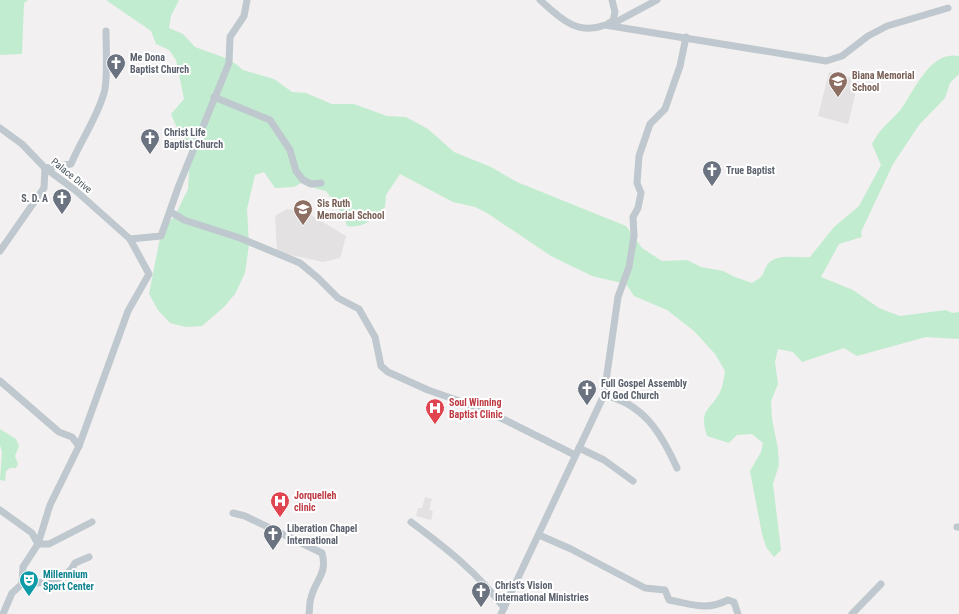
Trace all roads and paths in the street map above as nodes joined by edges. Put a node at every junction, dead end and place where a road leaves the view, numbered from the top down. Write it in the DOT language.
graph roads {
  1 [pos="247,0"];
  2 [pos="540,0"];
  3 [pos="612,0"];
  4 [pos="657,0"];
  5 [pos="948,8"];
  6 [pos="613,21"];
  7 [pos="605,25"];
  8 [pos="106,31"];
  9 [pos="686,37"];
  10 [pos="214,97"];
  11 [pos="0,128"];
  12 [pos="46,168"];
  13 [pos="321,183"];
  14 [pos="171,212"];
  15 [pos="130,239"];
  16 [pos="0,251"];
  17 [pos="0,381"];
  18 [pos="604,394"];
  19 [pos="79,446"];
  20 [pos="577,452"];
  21 [pos="677,468"];
  22 [pos="633,481"];
  23 [pos="0,510"];
  24 [pos="233,513"];
  25 [pos="92,522"];
  26 [pos="410,522"];
  27 [pos="539,535"];
  28 [pos="38,544"];
  29 [pos="89,557"];
  30 [pos="22,584"];
  31 [pos="881,584"];
  32 [pos="503,611"];
  33 [pos="3,614"];
  34 [pos="309,614"];
  35 [pos="738,614"];
  36 [pos="852,614"];
  1 -- 10 [label="street"];
  2 -- 7 [label="street"];
  3 -- 6 [label="street"];
  4 -- 6 [label="street"];
  5 -- 9 [label="street"];
  6 -- 7 [label="street"];
  7 -- 9 [label="street"];
  8 -- 12 [label="street"];
  9 -- 18 [label="street"];
  10 -- 13 [label="street"];
  10 -- 14 [label="street"];
  11 -- 12 [label="street, Palace Drive"];
  12 -- 15 [label="street, Palace Drive"];
  12 -- 16 [label="street"];
  14 -- 15 [label="street"];
  14 -- 20 [label="street"];
  15 -- 19 [label="street, Palace Drive"];
  17 -- 19 [label="street"];
  18 -- 20 [label="street"];
  18 -- 21 [label="street"];
  19 -- 28 [label="street"];
  20 -- 22 [label="street"];
  20 -- 27 [label="street"];
  23 -- 28 [label="street"];
  24 -- 34 [label="street"];
  25 -- 28 [label="street"];
  26 -- 32 [label="street"];
  27 -- 32 [label="street"];
  27 -- 35 [label="street"];
  28 -- 30 [label="street"];
  29 -- 30 [label="street"];
  30 -- 33 [label="street"];
  31 -- 36 [label="street"];
}
